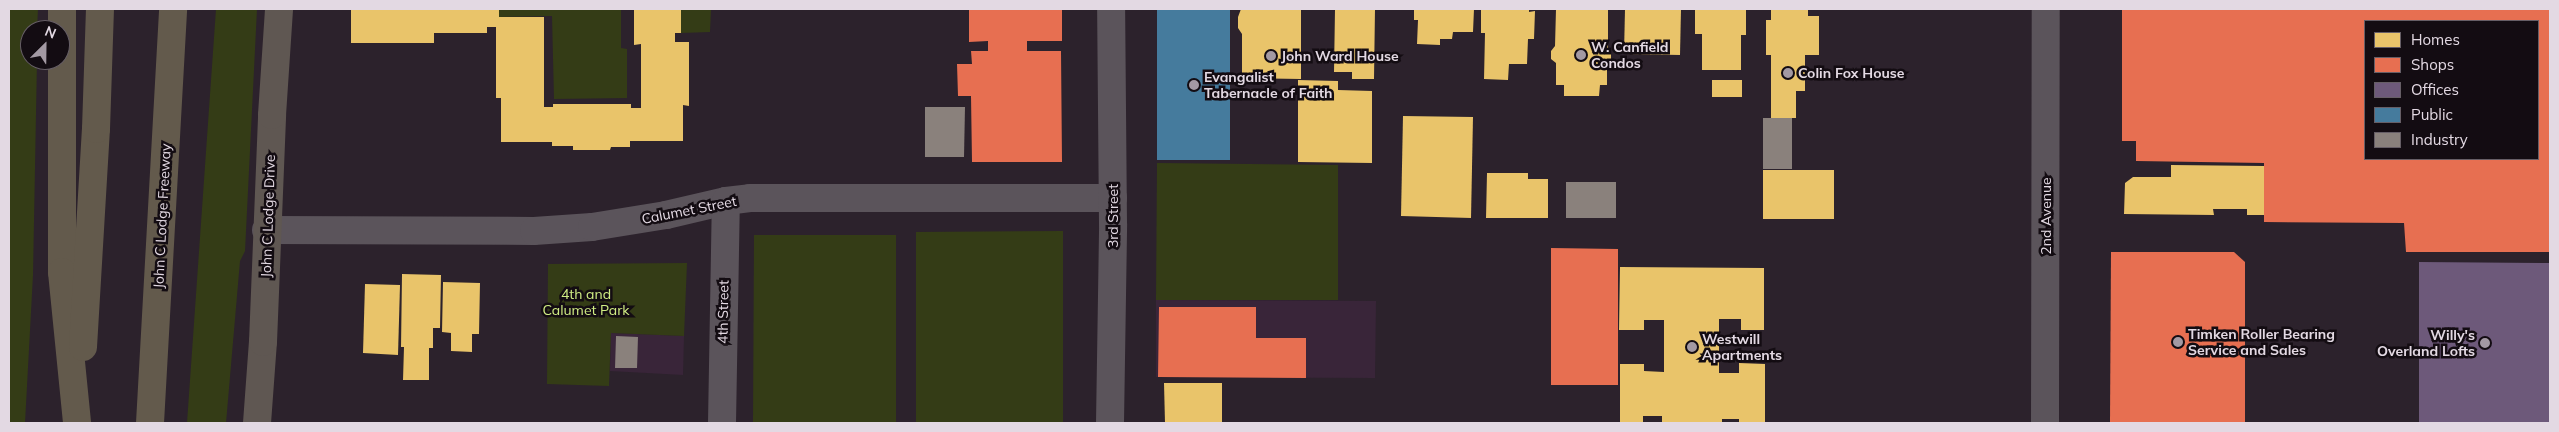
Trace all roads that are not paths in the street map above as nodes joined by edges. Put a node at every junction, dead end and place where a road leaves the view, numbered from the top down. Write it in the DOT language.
graph roads {
  1 [pos="62,9"];
  2 [pos="100,9"];
  3 [pos="173,9"];
  4 [pos="279,9"];
  5 [pos="1111,9"];
  6 [pos="2046,9"];
  7 [pos="1113,198"];
  8 [pos="726,201"];
  9 [pos="266,230"];
  10 [pos="78,423"];
  11 [pos="150,423"];
  12 [pos="257,423"];
  13 [pos="722,423"];
  14 [pos="1110,423"];
  15 [pos="2045,423"];
  1 -- 10 [label="highway"];
  2 -- 10 [label="highway"];
  3 -- 11 [label="highway, John C Lodge Freeway"];
  4 -- 9 [label="main road, John C Lodge Drive"];
  5 -- 7 [label="street, 3rd Street"];
  6 -- 15 [label="street, 2nd Avenue"];
  7 -- 8 [label="street, Calumet Street"];
  7 -- 14 [label="street, 3rd Street"];
  8 -- 9 [label="street, Calumet Street"];
  8 -- 13 [label="street, 4th Street"];
  9 -- 12 [label="main road, John C Lodge Drive"];
}
